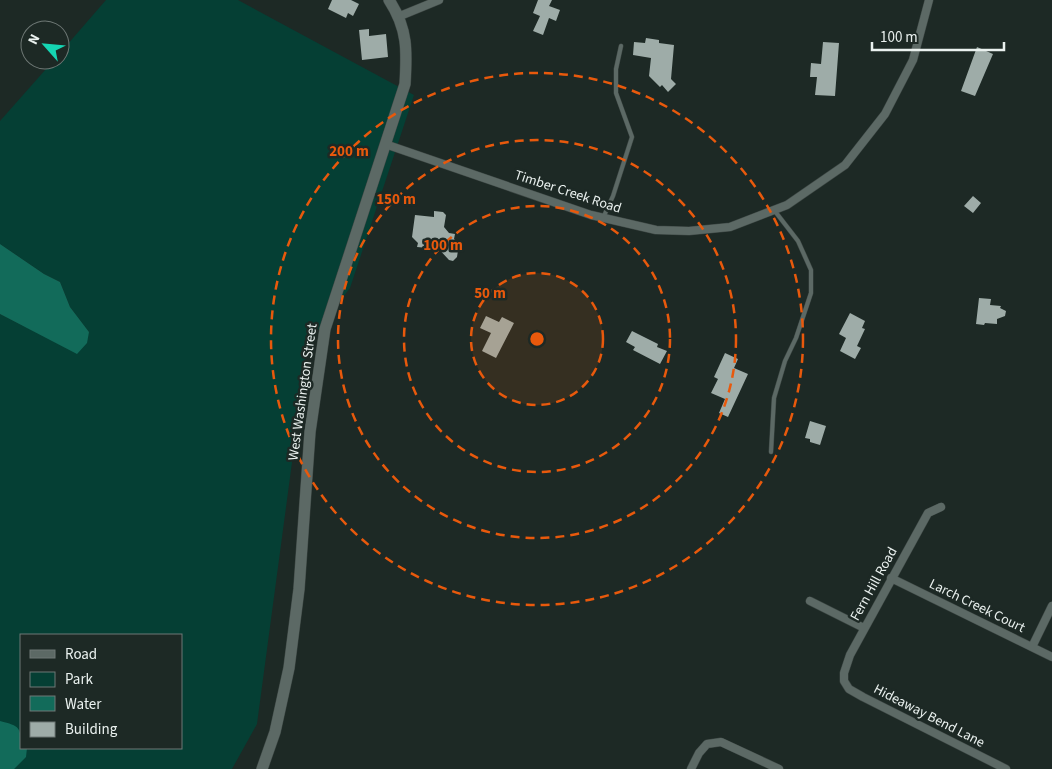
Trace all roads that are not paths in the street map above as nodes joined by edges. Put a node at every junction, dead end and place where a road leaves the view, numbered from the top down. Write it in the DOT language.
graph roads {
  1 [pos="389,0"];
  2 [pos="440,0"];
  3 [pos="929,0"];
  4 [pos="400,16"];
  5 [pos="621,46"];
  6 [pos="385,144"];
  7 [pos="774,210"];
  8 [pos="603,218"];
  9 [pos="771,452"];
  10 [pos="941,508"];
  11 [pos="891,578"];
  12 [pos="810,601"];
  13 [pos="1052,606"];
  14 [pos="864,628"];
  15 [pos="1032,647"];
  16 [pos="1052,656"];
  17 [pos="844,681"];
  18 [pos="262,769"];
  19 [pos="691,769"];
  20 [pos="779,769"];
  21 [pos="1006,769"];
  1 -- 4 [label="street, West Washington Street"];
  2 -- 4 [label="street"];
  3 -- 7 [label="street, Timber Creek Road"];
  4 -- 6 [label="street, West Washington Street"];
  5 -- 8 [label="lane"];
  6 -- 8 [label="street, Timber Creek Road"];
  6 -- 18 [label="street, West Washington Street"];
  7 -- 8 [label="street, Timber Creek Road"];
  7 -- 9 [label="lane"];
  10 -- 11 [label="street, Fern Hill Road"];
  11 -- 14 [label="street, Fern Hill Road"];
  11 -- 15 [label="street, Larch Creek Court"];
  12 -- 14 [label="street"];
  13 -- 15 [label="street"];
  14 -- 17 [label="street, Fern Hill Road"];
  15 -- 16 [label="street, Larch Creek Court"];
  17 -- 21 [label="street, Hideaway Bend Lane"];
  19 -- 20 [label="street"];
}
